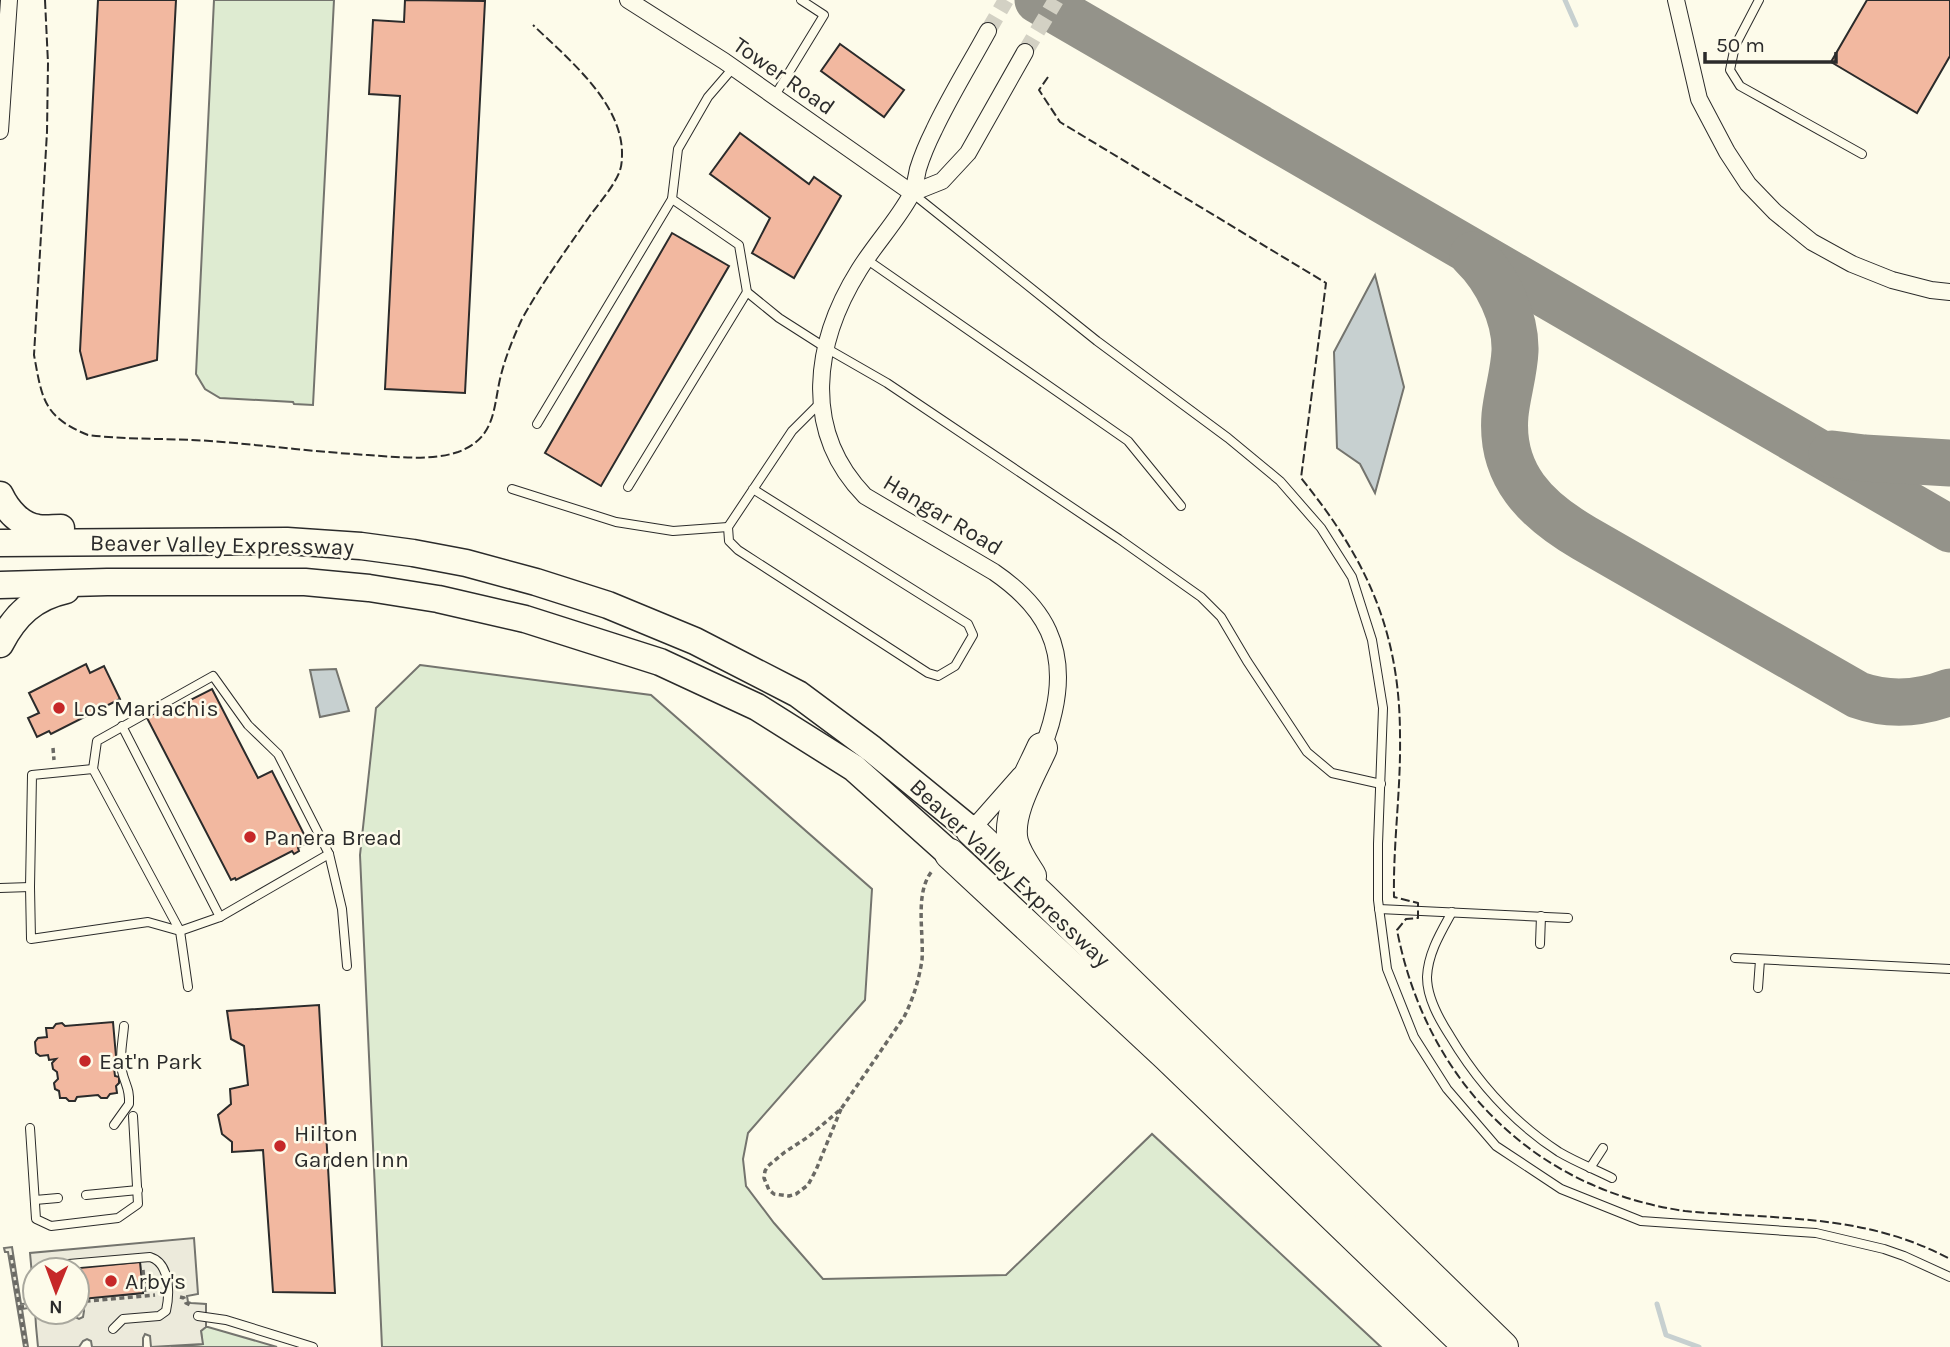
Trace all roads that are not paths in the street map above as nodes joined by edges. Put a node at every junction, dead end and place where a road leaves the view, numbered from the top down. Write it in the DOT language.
graph roads {
  1 [pos="9,0"];
  2 [pos="628,0"];
  3 [pos="801,0"];
  4 [pos="1676,0"];
  5 [pos="1759,0"];
  6 [pos="988,31"];
  7 [pos="1025,52"];
  8 [pos="733,68"];
  9 [pos="775,97"];
  10 [pos="0,131"];
  11 [pos="1862,154"];
  12 [pos="912,193"];
  13 [pos="672,198"];
  14 [pos="866,259"];
  15 [pos="747,292"];
  16 [pos="1950,292"];
  17 [pos="826,348"];
  18 [pos="821,402"];
  19 [pos="537,424"];
  20 [pos="628,487"];
  21 [pos="512,489"];
  22 [pos="753,489"];
  23 [pos="0,495"];
  24 [pos="1181,506"];
  25 [pos="728,527"];
  26 [pos="170,542"];
  27 [pos="0,543"];
  28 [pos="107,582"];
  29 [pos="0,585"];
  30 [pos="0,644"];
  31 [pos="122,726"];
  32 [pos="1042,748"];
  33 [pos="93,769"];
  34 [pos="1381,784"];
  35 [pos="971,830"];
  36 [pos="329,854"];
  37 [pos="950,854"];
  38 [pos="30,887"];
  39 [pos="0,888"];
  40 [pos="1043,898"];
  41 [pos="1379,909"];
  42 [pos="1452,912"];
  43 [pos="1541,916"];
  44 [pos="220,917"];
  45 [pos="1569,918"];
  46 [pos="180,931"];
  47 [pos="1540,944"];
  48 [pos="1735,958"];
  49 [pos="1760,960"];
  50 [pos="347,966"];
  51 [pos="1950,969"];
  52 [pos="188,987"];
  53 [pos="1758,988"];
  54 [pos="124,1026"];
  55 [pos="134,1116"];
  56 [pos="114,1125"];
  57 [pos="30,1129"];
  58 [pos="1603,1148"];
  59 [pos="1590,1168"];
  60 [pos="1612,1178"];
  61 [pos="138,1190"];
  62 [pos="86,1195"];
  63 [pos="58,1198"];
  64 [pos="35,1200"];
  65 [pos="91,1262"];
  66 [pos="1950,1277"];
  67 [pos="198,1317"];
  68 [pos="113,1329"];
  69 [pos="313,1347"];
  70 [pos="1469,1347"];
  71 [pos="1503,1347"];
  1 -- 10 [label="street"];
  2 -- 8 [label="street, Tower Road"];
  3 -- 9 [label="lane"];
  4 -- 16 [label="street"];
  5 -- 11 [label="lane"];
  6 -- 12 [label="street, Hangar Road"];
  7 -- 12 [label="street"];
  8 -- 9 [label="street, Tower Road"];
  8 -- 13 [label="lane"];
  9 -- 12 [label="street, Tower Road"];
  12 -- 14 [label="street, Hangar Road"];
  12 -- 34 [label="lane"];
  13 -- 15 [label="lane"];
  13 -- 19 [label="lane"];
  14 -- 17 [label="street, Hangar Road"];
  14 -- 24 [label="lane"];
  15 -- 17 [label="lane"];
  15 -- 20 [label="lane"];
  17 -- 18 [label="street, Hangar Road"];
  17 -- 34 [label="lane"];
  18 -- 22 [label="lane"];
  18 -- 32 [label="street, Hangar Road"];
  21 -- 25 [label="lane"];
  22 -- 25 [label="lane"];
  22 -- 25 [label="lane"];
  23 -- 26 [label="highway"];
  26 -- 27 [label="highway, Beaver Valley Expressway"];
  26 -- 35 [label="highway, Beaver Valley Expressway"];
  28 -- 29 [label="highway, Beaver Valley Expressway"];
  28 -- 30 [label="highway"];
  28 -- 37 [label="highway, Beaver Valley Expressway"];
  31 -- 33 [label="lane"];
  31 -- 36 [label="lane"];
  31 -- 44 [label="lane"];
  32 -- 35 [label="street, Hangar Road"];
  32 -- 40 [label="highway"];
  33 -- 38 [label="lane"];
  33 -- 46 [label="lane"];
  34 -- 41 [label="lane"];
  35 -- 37 [label="street, Hangar Road"];
  35 -- 40 [label="highway, Beaver Valley Expressway"];
  36 -- 44 [label="lane"];
  36 -- 50 [label="lane"];
  37 -- 70 [label="highway, Beaver Valley Expressway"];
  38 -- 39 [label="lane"];
  38 -- 46 [label="lane"];
  40 -- 71 [label="highway, Beaver Valley Expressway"];
  41 -- 42 [label="lane"];
  41 -- 66 [label="lane"];
  42 -- 43 [label="lane"];
  42 -- 59 [label="lane"];
  43 -- 45 [label="lane"];
  43 -- 47 [label="lane"];
  44 -- 46 [label="lane"];
  46 -- 52 [label="lane"];
  48 -- 49 [label="lane"];
  49 -- 51 [label="lane"];
  49 -- 53 [label="lane"];
  54 -- 56 [label="lane"];
  55 -- 61 [label="lane"];
  57 -- 64 [label="lane"];
  58 -- 59 [label="lane"];
  59 -- 60 [label="lane"];
  61 -- 62 [label="lane"];
  61 -- 64 [label="lane"];
  63 -- 64 [label="lane"];
  65 -- 68 [label="lane"];
  67 -- 69 [label="lane"];
}
